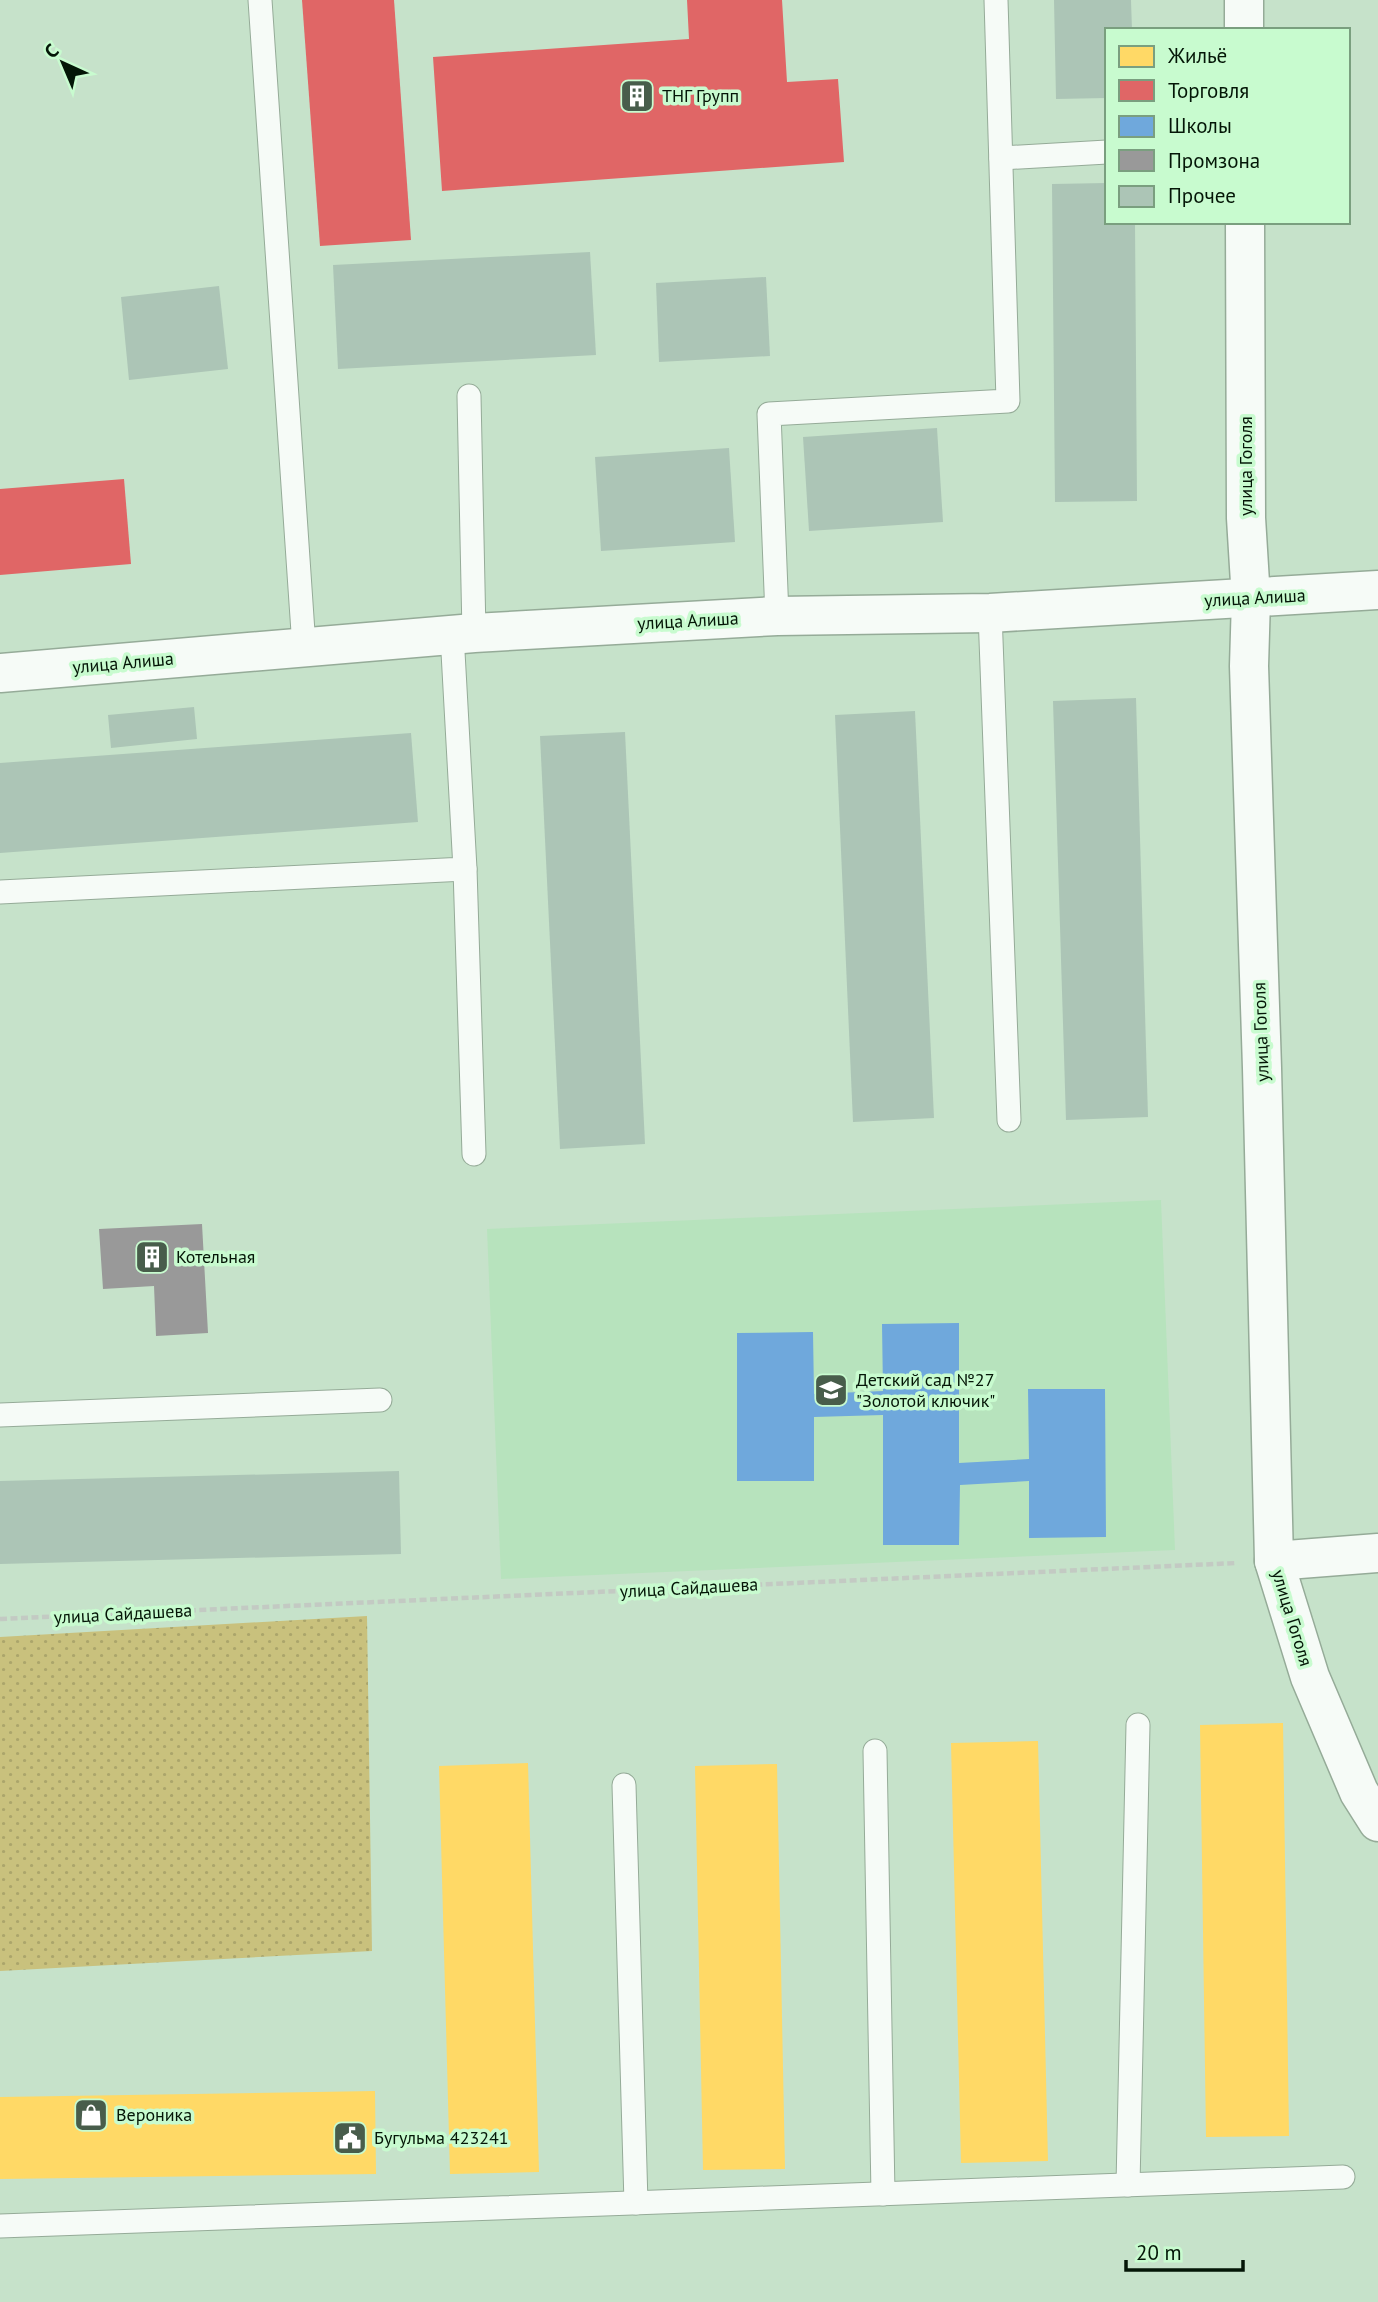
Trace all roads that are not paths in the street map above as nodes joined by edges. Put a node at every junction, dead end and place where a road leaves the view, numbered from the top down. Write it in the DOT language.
graph roads {
  1 [pos="260,0"];
  2 [pos="996,0"];
  3 [pos="1244,0"];
  4 [pos="1244,28"];
  5 [pos="1105,152"];
  6 [pos="1001,158"];
  7 [pos="1245,224"];
  8 [pos="469,396"];
  9 [pos="1378,590"];
  10 [pos="1251,599"];
  11 [pos="990,613"];
  12 [pos="777,616"];
  13 [pos="463,634"];
  14 [pos="304,647"];
  15 [pos="0,673"];
  16 [pos="465,869"];
  17 [pos="0,892"];
  18 [pos="1009,1120"];
  19 [pos="474,1154"];
  20 [pos="380,1400"];
  21 [pos="0,1415"];
  22 [pos="1378,1553"];
  23 [pos="1274,1561"];
  24 [pos="1138,1725"];
  25 [pos="875,1751"];
  26 [pos="624,1785"];
  27 [pos="1378,1822"];
  28 [pos="1343,2177"];
  29 [pos="1128,2185"];
  30 [pos="883,2194"];
  31 [pos="636,2203"];
  32 [pos="0,2225"];
  1 -- 14 [label="lane"];
  2 -- 6 [label="lane"];
  3 -- 4 [label="street"];
  5 -- 6 [label="lane"];
  6 -- 12 [label="lane"];
  7 -- 10 [label="street, улица Гоголя"];
  8 -- 13 [label="lane"];
  9 -- 10 [label="street, улица Алиша"];
  10 -- 11 [label="street, улица Алиша"];
  10 -- 23 [label="street, улица Гоголя"];
  11 -- 12 [label="street, улица Алиша"];
  11 -- 18 [label="lane"];
  12 -- 13 [label="street, улица Алиша"];
  13 -- 14 [label="street, улица Алиша"];
  13 -- 16 [label="lane"];
  14 -- 15 [label="street, улица Алиша"];
  16 -- 17 [label="lane"];
  16 -- 19 [label="lane"];
  20 -- 21 [label="lane"];
  22 -- 23 [label="street"];
  23 -- 27 [label="street, улица Гоголя"];
  24 -- 29 [label="lane"];
  25 -- 30 [label="lane"];
  26 -- 31 [label="lane"];
  28 -- 29 [label="lane"];
  29 -- 30 [label="lane"];
  30 -- 31 [label="lane"];
  31 -- 32 [label="lane"];
}
